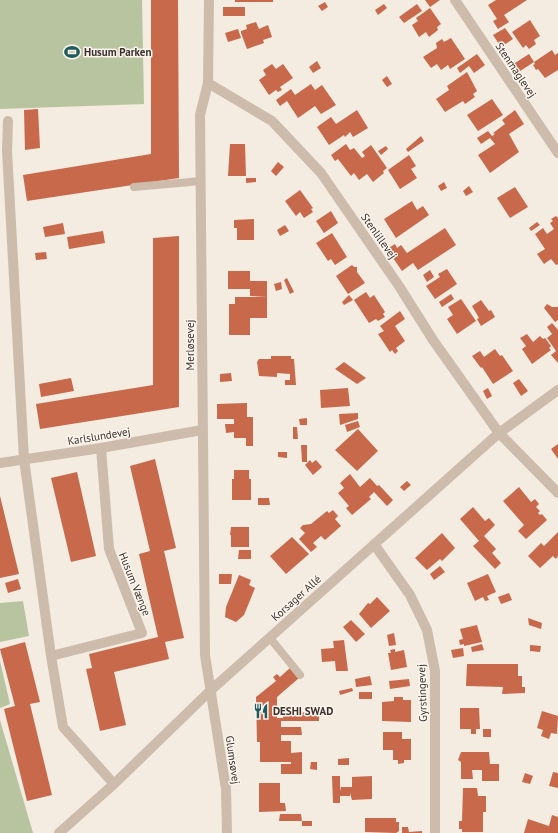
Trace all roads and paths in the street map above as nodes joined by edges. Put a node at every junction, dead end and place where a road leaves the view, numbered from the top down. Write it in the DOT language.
graph roads {
  1 [pos="209,0"];
  2 [pos="455,0"];
  3 [pos="208,83"];
  4 [pos="8,121"];
  5 [pos="558,153"];
  6 [pos="201,181"];
  7 [pos="134,187"];
  8 [pos="558,390"];
  9 [pos="202,430"];
  10 [pos="499,433"];
  11 [pos="101,448"];
  12 [pos="24,459"];
  13 [pos="0,463"];
  14 [pos="558,493"];
  15 [pos="374,544"];
  16 [pos="270,638"];
  17 [pos="50,656"];
  18 [pos="300,675"];
  19 [pos="211,690"];
  20 [pos="114,784"];
  21 [pos="59,833"];
  22 [pos="227,833"];
  23 [pos="435,833"];
  1 -- 3 [label="street, Merløsevej"];
  2 -- 5 [label="street, Stenmaglevej"];
  3 -- 6 [label="street, Merløsevej"];
  3 -- 10 [label="street, Stenlillevej"];
  4 -- 12 [label="street"];
  6 -- 7 [label="lane"];
  6 -- 9 [label="street, Merløsevej"];
  8 -- 10 [label="street, Korsager Allé"];
  9 -- 11 [label="street, Karlslundevej"];
  9 -- 19 [label="street, Merløsevej"];
  10 -- 14 [label="street, Stenlillevej"];
  10 -- 15 [label="street, Korsager Allé"];
  11 -- 12 [label="street, Karlslundevej"];
  11 -- 17 [label="street, Husum Vænge"];
  12 -- 13 [label="street, Karlslundevej"];
  12 -- 17 [label="street"];
  15 -- 16 [label="street, Korsager Allé"];
  15 -- 23 [label="street, Gyrstingevej"];
  16 -- 18 [label="lane"];
  16 -- 19 [label="street, Korsager Allé"];
  17 -- 20 [label="street"];
  19 -- 20 [label="street, Korsager Allé"];
  19 -- 22 [label="street, Glumsøvej"];
  20 -- 21 [label="street, Korsager Allé"];
}
